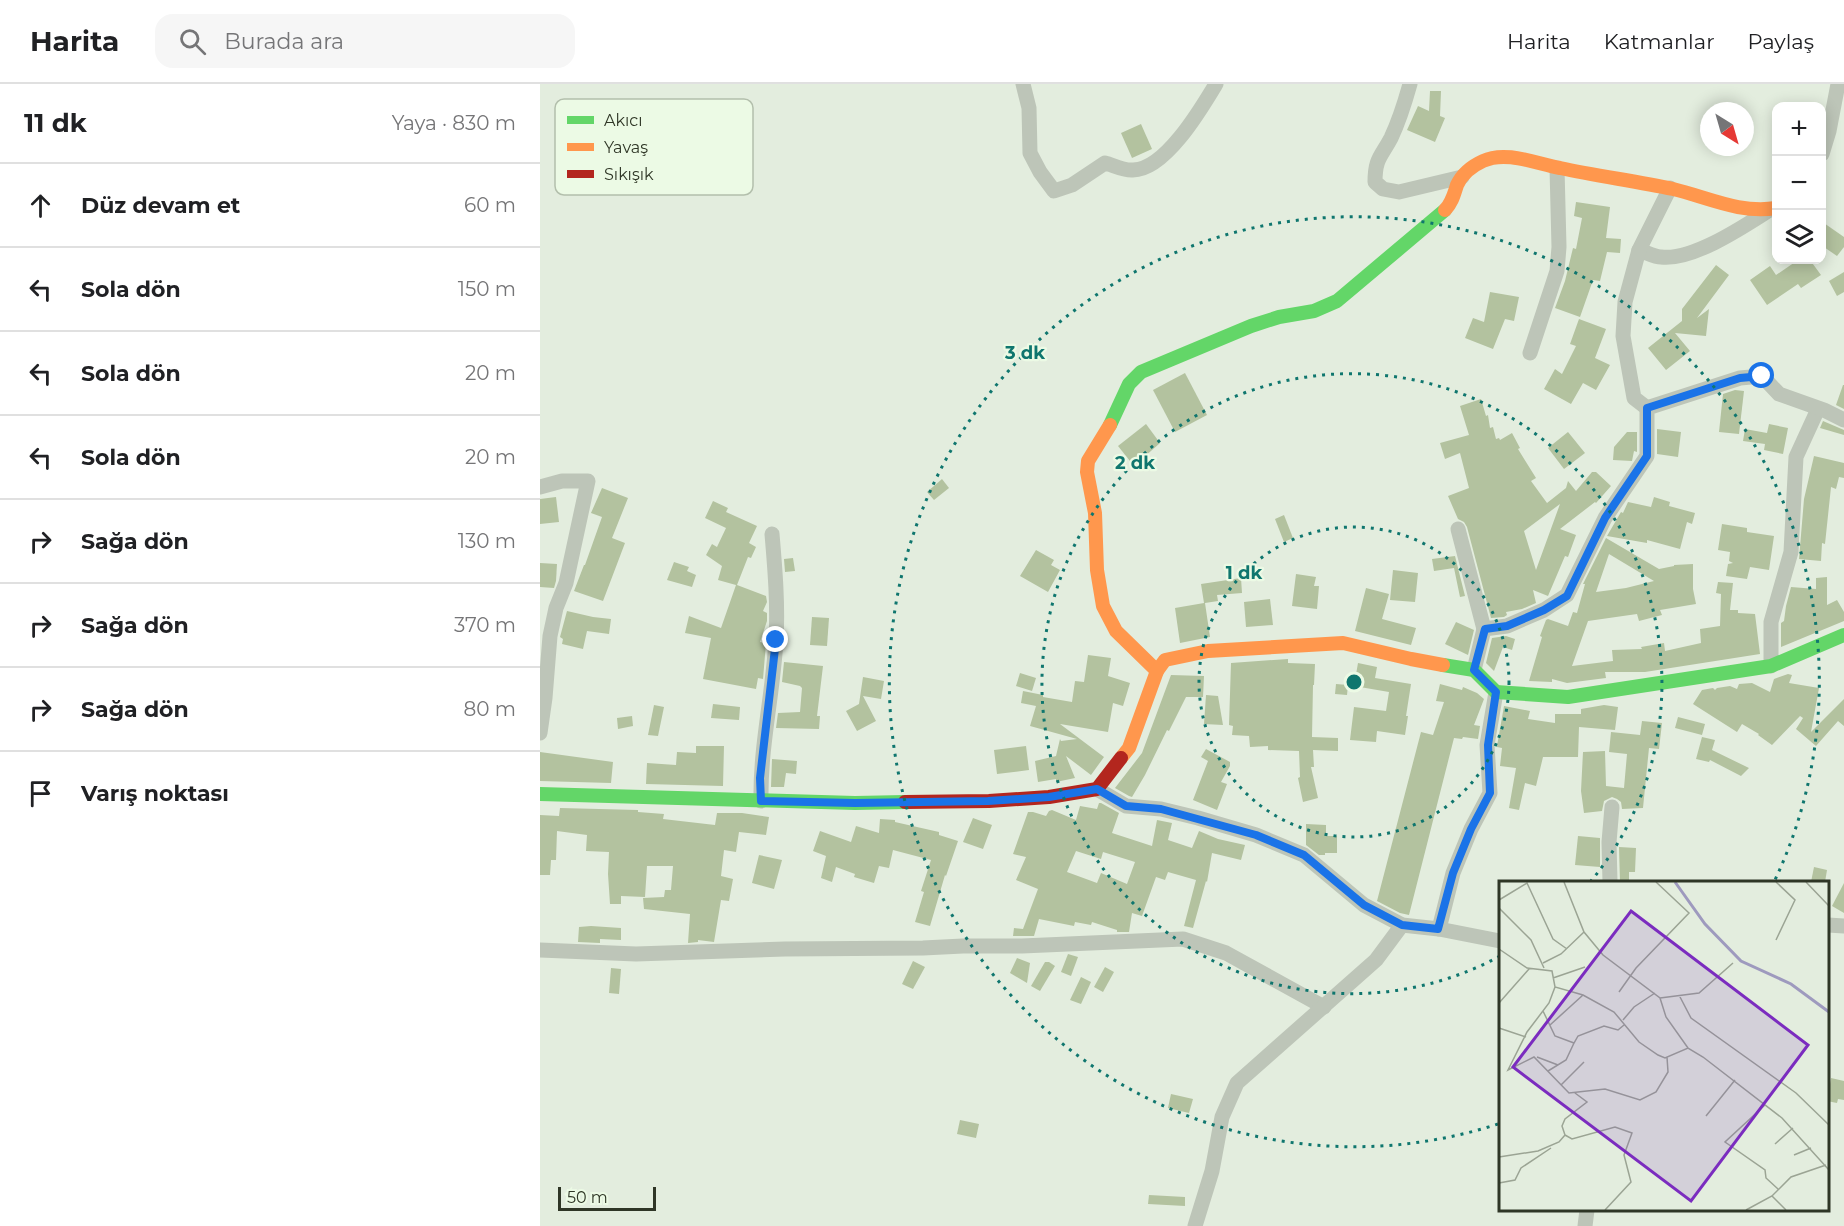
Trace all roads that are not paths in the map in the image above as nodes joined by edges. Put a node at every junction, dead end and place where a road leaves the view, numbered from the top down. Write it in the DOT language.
graph roads {
  1 [pos="1023,84"];
  2 [pos="1216,84"];
  3 [pos="1410,84"];
  4 [pos="1838,84"];
  5 [pos="1826,140"];
  6 [pos="1557,168"];
  7 [pos="1462,177"];
  8 [pos="1670,188"];
  9 [pos="1772,209"];
  10 [pos="1639,250"];
  11 [pos="1530,353"];
  12 [pos="1647,408"];
  13 [pos="1818,409"];
  14 [pos="1844,420"];
  15 [pos="540,487"];
  16 [pos="1458,529"];
  17 [pos="772,534"];
  18 [pos="1485,629"];
  19 [pos="1844,635"];
  20 [pos="1771,666"];
  21 [pos="1474,670"];
  22 [pos="1156,671"];
  23 [pos="1496,692"];
  24 [pos="540,733"];
  25 [pos="1097,789"];
  26 [pos="540,794"];
  27 [pos="761,801"];
  28 [pos="1612,807"];
  29 [pos="1610,881"];
  30 [pos="1402,925"];
  31 [pos="1829,925"];
  32 [pos="1844,926"];
  33 [pos="1438,929"];
  34 [pos="1499,941"];
  35 [pos="540,950"];
  36 [pos="1324,1007"];
  37 [pos="1587,1211"];
  38 [pos="1195,1226"];
  39 [pos="1586,1226"];
  1 -- 2 [label="street"];
  3 -- 7 [label="street"];
  4 -- 5 [label="street"];
  6 -- 7 [label="street"];
  6 -- 8 [label="street"];
  6 -- 11 [label="street"];
  7 -- 22 [label="street"];
  8 -- 9 [label="street"];
  8 -- 10 [label="street"];
  9 -- 10 [label="street"];
  10 -- 12 [label="street"];
  12 -- 13 [label="street"];
  12 -- 18 [label="street"];
  13 -- 14 [label="street"];
  13 -- 20 [label="street"];
  15 -- 24 [label="street"];
  16 -- 18 [label="street"];
  17 -- 27 [label="street"];
  18 -- 21 [label="street"];
  19 -- 20 [label="street"];
  20 -- 23 [label="street"];
  21 -- 22 [label="street"];
  21 -- 23 [label="street"];
  22 -- 25 [label="street"];
  23 -- 33 [label="street"];
  25 -- 27 [label="street"];
  25 -- 30 [label="street"];
  26 -- 27 [label="street"];
  28 -- 29 [label="street"];
  30 -- 33 [label="street"];
  30 -- 36 [label="street"];
  31 -- 32 [label="street"];
  33 -- 34 [label="street"];
  35 -- 36 [label="street"];
  36 -- 38 [label="street"];
  37 -- 39 [label="street"];
}
